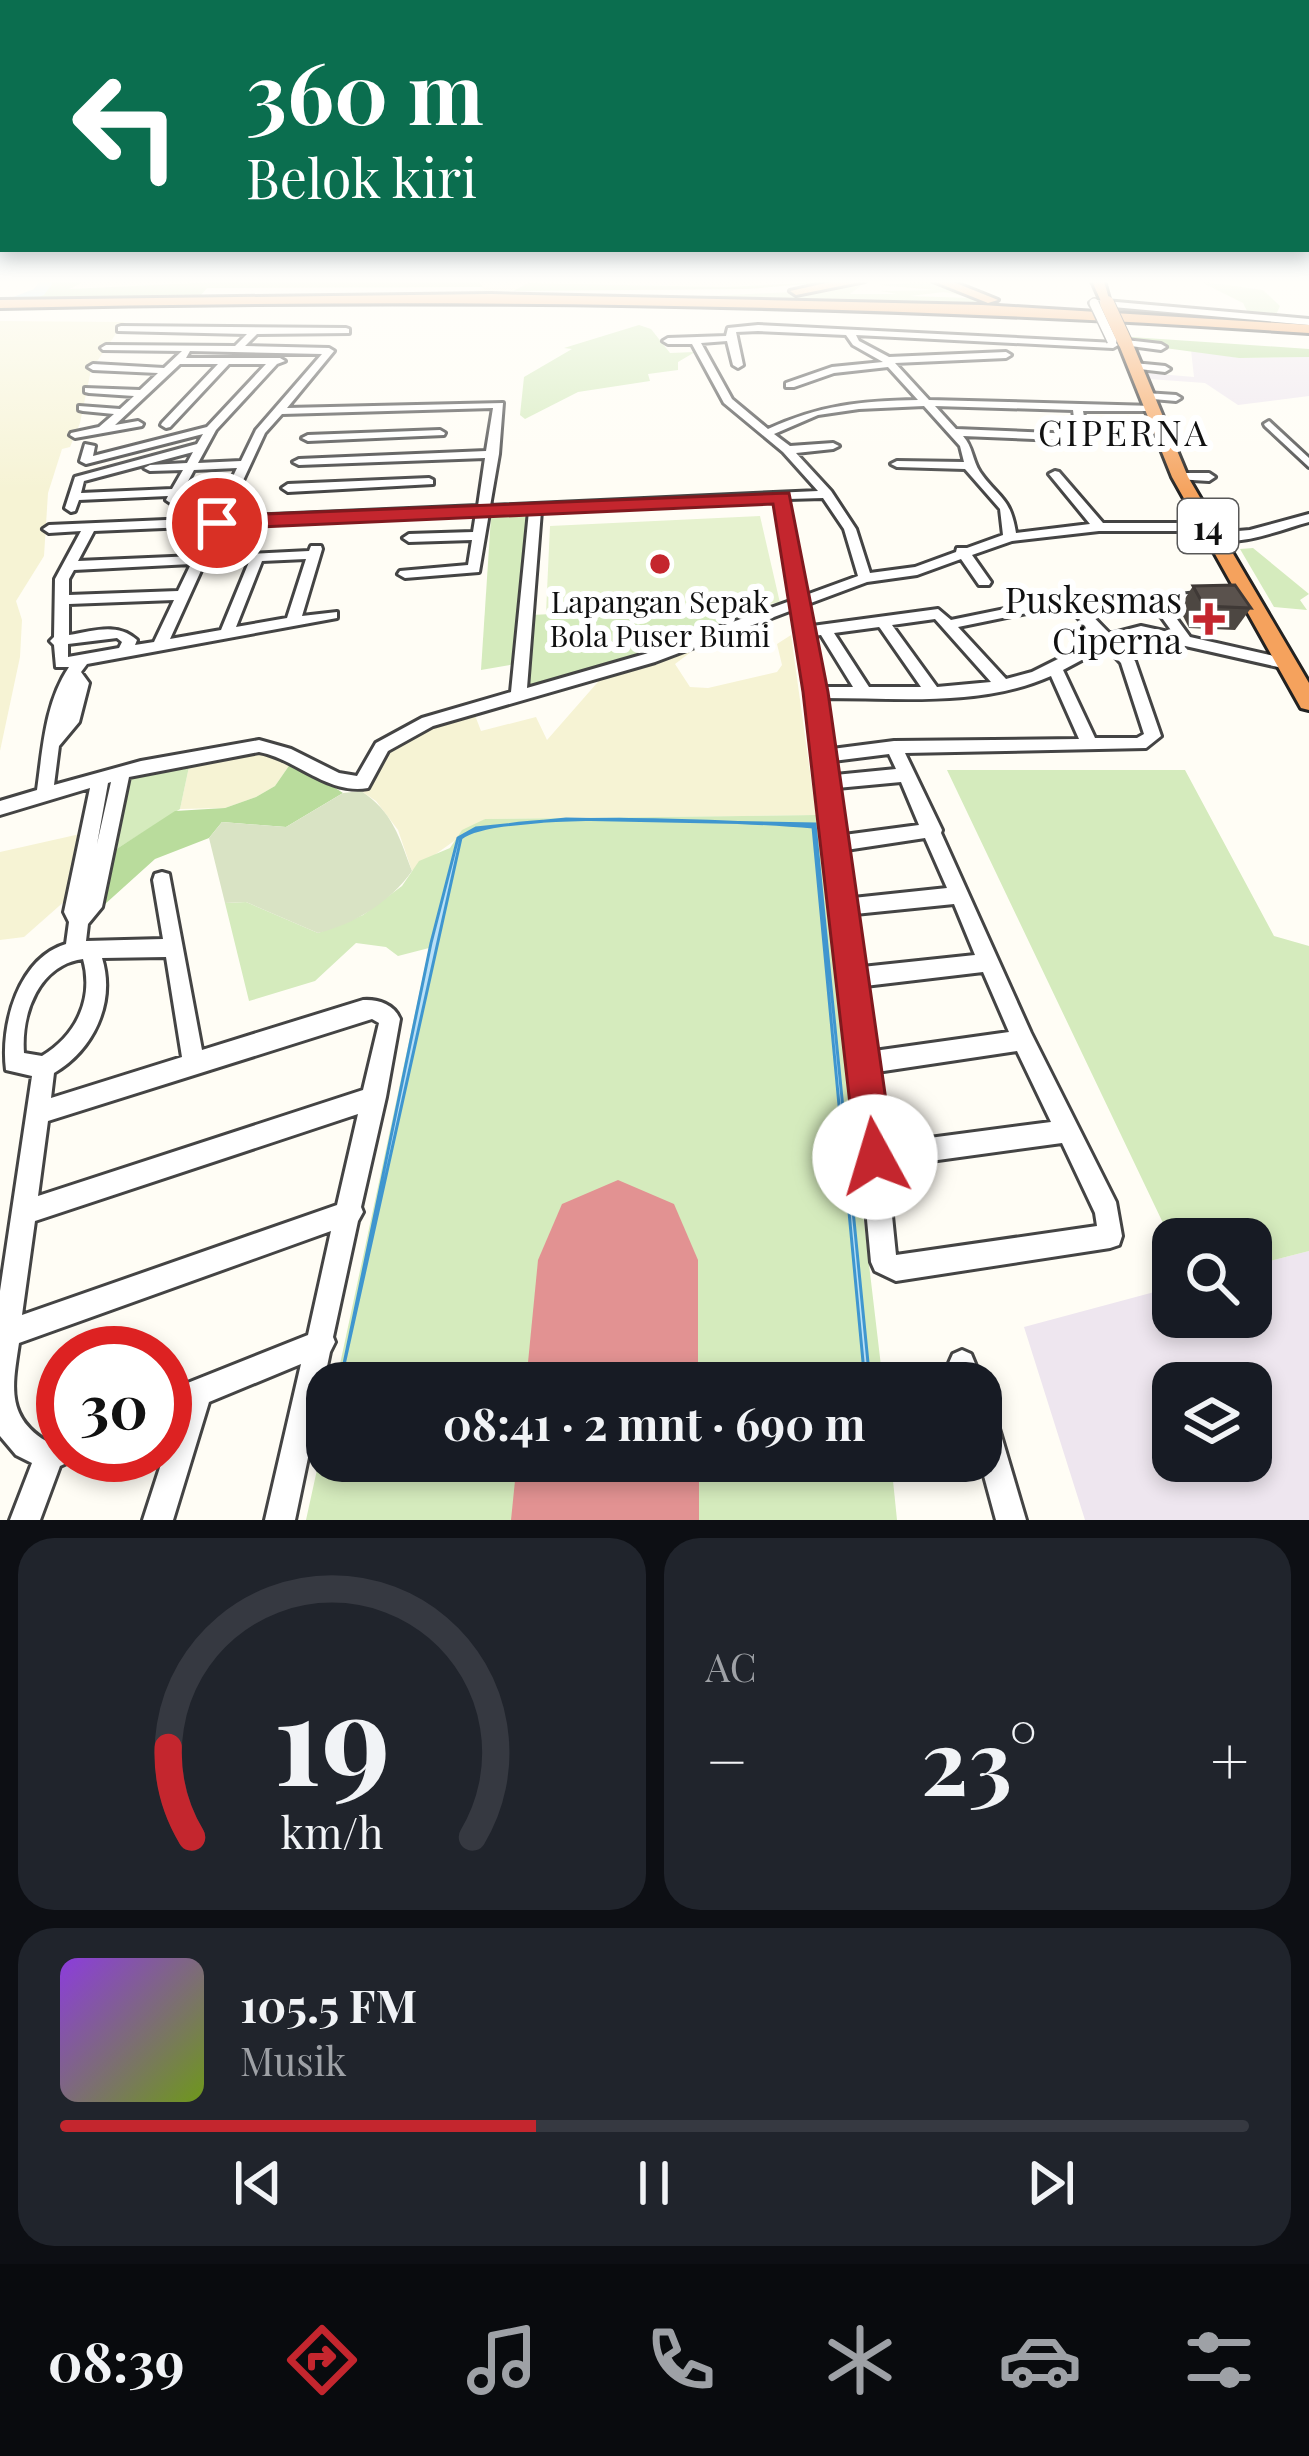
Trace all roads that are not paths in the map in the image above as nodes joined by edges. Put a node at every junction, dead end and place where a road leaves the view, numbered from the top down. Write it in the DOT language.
graph roads {
  1 [pos="186,352"];
  2 [pos="266,352"];
  3 [pos="701,352"];
  4 [pos="735,352"];
  5 [pos="872,352"];
  6 [pos="1125,352"];
  7 [pos="1131,352"];
  8 [pos="1006,355"];
  9 [pos="325,358"];
  10 [pos="178,361"];
  11 [pos="274,361"];
  12 [pos="226,362"];
  13 [pos="889,362"];
  14 [pos="738,364"];
  15 [pos="94,367"];
  16 [pos="1165,369"];
  17 [pos="167,371"];
  18 [pos="790,385"];
  19 [pos="952,388"];
  20 [pos="89,390"];
  21 [pos="143,393"];
  22 [pos="1176,398"];
  23 [pos="1148,402"];
  24 [pos="965,404"];
  25 [pos="924,405"];
  26 [pos="83,408"];
  27 [pos="1078,410"];
  28 [pos="279,411"];
  29 [pos="123,412"];
  30 [pos="138,424"];
  31 [pos="1269,424"];
  32 [pos="166,425"];
  33 [pos="103,430"];
  34 [pos="211,430"];
  35 [pos="953,432"];
  36 [pos="766,433"];
  37 [pos="75,434"];
  38 [pos="89,446"];
  39 [pos="203,446"];
  40 [pos="833,446"];
  41 [pos="1309,447"];
  42 [pos="787,449"];
  43 [pos="1290,449"];
  44 [pos="180,452"];
  45 [pos="493,454"];
  46 [pos="435,457"];
  47 [pos="86,461"];
  48 [pos="299,462"];
  49 [pos="245,464"];
  50 [pos="897,464"];
  51 [pos="1309,464"];
  52 [pos="192,466"];
  53 [pos="970,466"];
  54 [pos="175,467"];
  55 [pos="118,469"];
  56 [pos="1055,475"];
  57 [pos="1180,477"];
  58 [pos="1209,477"];
  59 [pos="79,478"];
  60 [pos="827,494"];
  61 [pos="782,497"];
  62 [pos="535,510"];
  63 [pos="484,512"];
  64 [pos="1309,518"];
  65 [pos="217,523"];
  66 [pos="90,527"];
  67 [pos="1099,527"];
  68 [pos="49,529"];
  69 [pos="1211,532"];
  70 [pos="480,536"];
  71 [pos="1010,537"];
  72 [pos="409,538"];
  73 [pos="962,551"];
  74 [pos="257,557"];
  75 [pos="200,560"];
  76 [pos="67,566"];
  77 [pos="405,574"];
  78 [pos="865,578"];
  79 [pos="984,582"];
  80 [pos="184,595"];
  81 [pos="1248,597"];
  82 [pos="61,600"];
  83 [pos="802,601"];
  84 [pos="332,615"];
  85 [pos="292,622"];
  86 [pos="952,624"];
  87 [pos="885,625"];
  88 [pos="816,632"];
  89 [pos="227,633"];
  90 [pos="1183,637"];
  91 [pos="57,640"];
  92 [pos="1109,640"];
  93 [pos="159,646"];
  94 [pos="124,652"];
  95 [pos="1287,664"];
  96 [pos="79,667"];
  97 [pos="1056,670"];
  98 [pos="1003,685"];
  99 [pos="931,690"];
  100 [pos="816,692"];
  101 [pos="864,692"];
  102 [pos="519,694"];
  103 [pos="1309,703"];
  104 [pos="1089,743"];
  105 [pos="894,747"];
  106 [pos="822,756"];
  107 [pos="121,773"];
  108 [pos="907,775"];
  109 [pos="101,778"];
  110 [pos="827,782"];
  111 [pos="45,793"];
  112 [pos="0,808"];
  113 [pos="932,830"];
  114 [pos="833,844"];
  115 [pos="162,880"];
  116 [pos="960,895"];
  117 [pos="842,907"];
  118 [pos="79,921"];
  119 [pos="174,948"];
  120 [pos="83,951"];
  121 [pos="991,962"];
  122 [pos="851,978"];
  123 [pos="1024,1040"];
  124 [pos="4,1041"];
  125 [pos="865,1063"];
  126 [pos="194,1064"];
  127 [pos="44,1067"];
  128 [pos="375,1097"];
  129 [pos="39,1113"];
  130 [pos="1068,1131"];
  131 [pos="875,1157"];
  132 [pos="28,1211"];
  133 [pos="351,1212"];
  134 [pos="9,1333"];
  135 [pos="322,1342"];
  136 [pos="0,1384"];
  137 [pos="198,1392"];
  138 [pos="192,1395"];
  139 [pos="1,1418"];
  140 [pos="36,1451"];
  141 [pos="43,1482"];
  142 [pos="1000,1482"];
  143 [pos="25,1520"];
  144 [pos="158,1520"];
  145 [pos="280,1520"];
  146 [pos="1011,1520"];
  1 -- 10 [label="street"];
  2 -- 9 [label="street"];
  3 -- 36 [label="street"];
  4 -- 14 [label="street"];
  5 -- 13 [label="street"];
  6 -- 23 [label="highway, 14"];
  7 -- 16 [label="street"];
  8 -- 13 [label="street"];
  9 -- 11 [label="street"];
  9 -- 28 [label="street"];
  10 -- 12 [label="street"];
  10 -- 17 [label="street"];
  11 -- 12 [label="street"];
  11 -- 34 [label="street"];
  12 -- 32 [label="street"];
  13 -- 18 [label="street"];
  13 -- 25 [label="street"];
  15 -- 17 [label="street"];
  17 -- 21 [label="street"];
  19 -- 24 [label="street"];
  20 -- 21 [label="street"];
  21 -- 29 [label="street"];
  22 -- 23 [label="street"];
  23 -- 27 [label="street"];
  23 -- 57 [label="highway, 14"];
  24 -- 25 [label="street"];
  24 -- 27 [label="street"];
  25 -- 35 [label="street"];
  25 -- 36 [label="street"];
  26 -- 29 [label="street"];
  27 -- 35 [label="street"];
  28 -- 45 [label="street"];
  28 -- 49 [label="street"];
  29 -- 33 [label="street"];
  30 -- 33 [label="street"];
  31 -- 43 [label="street"];
  33 -- 37 [label="street"];
  34 -- 39 [label="street"];
  34 -- 47 [label="street"];
  35 -- 53 [label="street"];
  36 -- 42 [label="street"];
  38 -- 47 [label="street"];
  39 -- 44 [label="street"];
  39 -- 52 [label="street"];
  40 -- 42 [label="street"];
  41 -- 43 [label="street"];
  42 -- 60 [label="street"];
  43 -- 51 [label="street"];
  44 -- 54 [label="street"];
  44 -- 55 [label="street"];
  45 -- 46 [label="street"];
  45 -- 63 [label="street"];
  46 -- 48 [label="street"];
  46 -- 48 [label="street"];
  46 -- 48 [label="street"];
  47 -- 59 [label="street"];
  49 -- 52 [label="street"];
  49 -- 65 [label="street"];
  50 -- 53 [label="street"];
  52 -- 54 [label="street"];
  52 -- 59 [label="street"];
  53 -- 71 [label="street"];
  54 -- 55 [label="street"];
  55 -- 59 [label="street"];
  56 -- 67 [label="street"];
  57 -- 58 [label="street"];
  57 -- 69 [label="highway, 14"];
  60 -- 61 [label="street"];
  60 -- 78 [label="street"];
  61 -- 62 [label="street"];
  61 -- 83 [label="street"];
  62 -- 63 [label="street"];
  62 -- 102 [label="street"];
  63 -- 65 [label="street"];
  63 -- 70 [label="street"];
  64 -- 69 [label="street"];
  65 -- 66 [label="street"];
  65 -- 75 [label="street"];
  66 -- 68 [label="street"];
  66 -- 76 [label="street"];
  67 -- 69 [label="street"];
  67 -- 71 [label="street"];
  69 -- 81 [label="highway, 14"];
  70 -- 72 [label="street"];
  70 -- 77 [label="street"];
  71 -- 73 [label="street"];
  73 -- 78 [label="street"];
  73 -- 79 [label="street"];
  74 -- 75 [label="street"];
  74 -- 85 [label="street"];
  74 -- 89 [label="street"];
  75 -- 76 [label="street"];
  75 -- 80 [label="street"];
  76 -- 82 [label="street"];
  78 -- 83 [label="street"];
  80 -- 82 [label="street"];
  80 -- 93 [label="street"];
  81 -- 90 [label="street"];
  81 -- 95 [label="highway, 14"];
  82 -- 91 [label="street"];
  83 -- 88 [label="street"];
  83 -- 102 [label="street"];
  84 -- 85 [label="street"];
  85 -- 89 [label="street"];
  86 -- 88 [label="street"];
  86 -- 92 [label="street"];
  86 -- 98 [label="street"];
  87 -- 99 [label="street"];
  88 -- 100 [label="street"];
  88 -- 101 [label="street"];
  89 -- 93 [label="street"];
  90 -- 92 [label="street"];
  90 -- 95 [label="street"];
  91 -- 94 [label="street"];
  91 -- 96 [label="street"];
  92 -- 97 [label="street"];
  92 -- 104 [label="street"];
  93 -- 94 [label="street"];
  94 -- 96 [label="street"];
  95 -- 103 [label="highway, 14"];
  96 -- 111 [label="street"];
  97 -- 98 [label="street"];
  97 -- 104 [label="street"];
  98 -- 99 [label="street"];
  99 -- 101 [label="street"];
  100 -- 101 [label="street"];
  100 -- 106 [label="street"];
  102 -- 107 [label="street"];
  104 -- 105 [label="street"];
  105 -- 106 [label="street"];
  105 -- 108 [label="street"];
  106 -- 110 [label="street"];
  107 -- 109 [label="street"];
  107 -- 118 [label="street"];
  108 -- 110 [label="street"];
  108 -- 113 [label="street"];
  109 -- 111 [label="street"];
  109 -- 118 [label="street"];
  110 -- 114 [label="street"];
  111 -- 112 [label="street"];
  113 -- 114 [label="street"];
  113 -- 116 [label="street"];
  114 -- 117 [label="street"];
  115 -- 119 [label="street"];
  116 -- 117 [label="street"];
  116 -- 121 [label="street"];
  117 -- 122 [label="street"];
  118 -- 120 [label="street"];
  119 -- 120 [label="street"];
  119 -- 126 [label="street"];
  120 -- 124 [label="street"];
  120 -- 127 [label="street"];
  121 -- 122 [label="street"];
  121 -- 123 [label="street"];
  122 -- 125 [label="street"];
  123 -- 125 [label="street"];
  123 -- 130 [label="street"];
  124 -- 127 [label="street"];
  125 -- 131 [label="street"];
  126 -- 128 [label="street"];
  126 -- 129 [label="street"];
  127 -- 129 [label="street"];
  128 -- 132 [label="street"];
  128 -- 133 [label="street"];
  129 -- 132 [label="street"];
  130 -- 131 [label="street"];
  130 -- 131 [label="street"];
  132 -- 134 [label="street"];
  133 -- 134 [label="street"];
  133 -- 135 [label="street"];
  134 -- 136 [label="street"];
  135 -- 137 [label="street"];
  135 -- 145 [label="street"];
  136 -- 139 [label="street"];
  137 -- 138 [label="street"];
  137 -- 144 [label="street"];
  139 -- 140 [label="street"];
  141 -- 143 [label="street"];
  142 -- 146 [label="street"];
}
